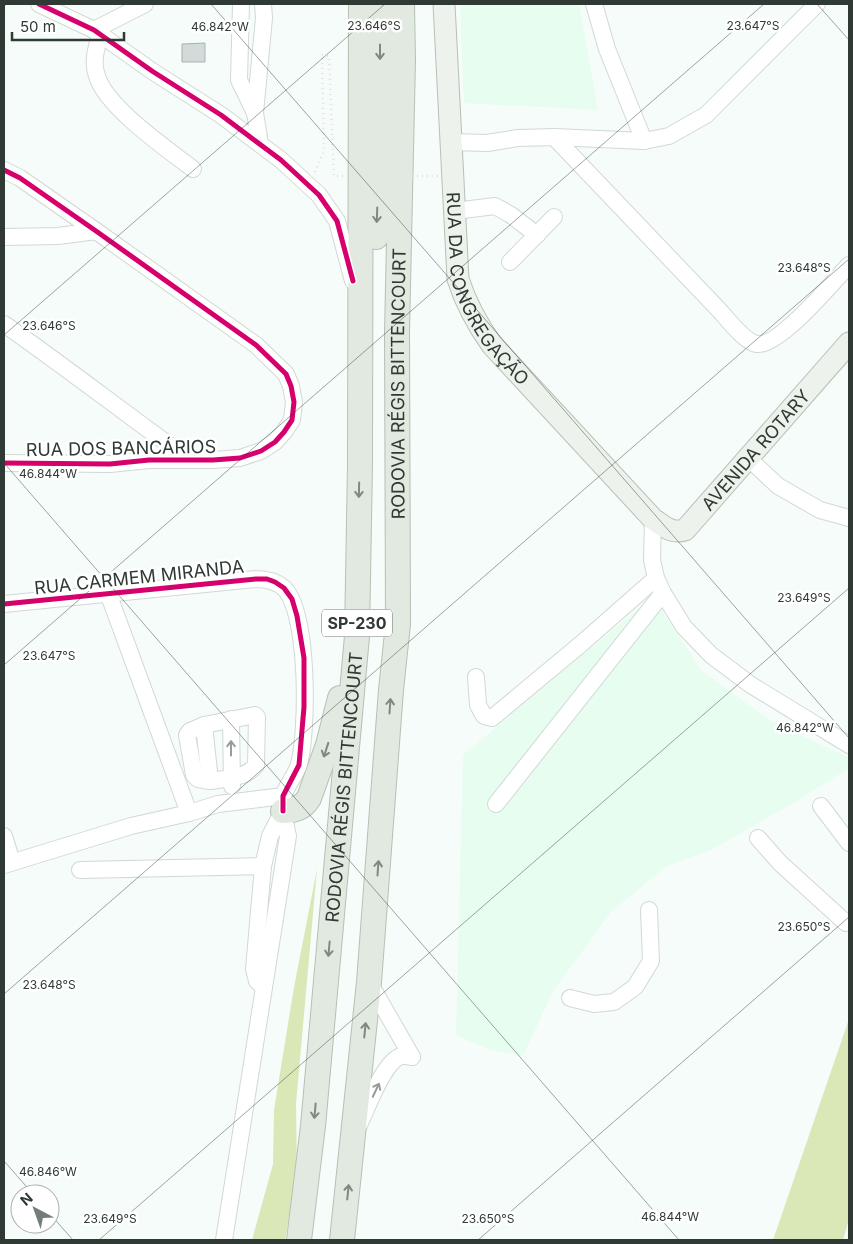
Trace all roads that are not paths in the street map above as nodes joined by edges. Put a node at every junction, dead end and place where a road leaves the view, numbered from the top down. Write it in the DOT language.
graph roads {
  1 [pos="39,4"];
  2 [pos="145,4"];
  3 [pos="241,4"];
  4 [pos="263,4"];
  5 [pos="350,4"];
  6 [pos="361,4"];
  7 [pos="380,4"];
  8 [pos="402,4"];
  9 [pos="444,4"];
  10 [pos="594,4"];
  11 [pos="817,4"];
  12 [pos="97,32"];
  13 [pos="255,113"];
  14 [pos="554,137"];
  15 [pos="644,141"];
  16 [pos="452,142"];
  17 [pos="260,144"];
  18 [pos="4,170"];
  19 [pos="193,170"];
  20 [pos="455,212"];
  21 [pos="554,217"];
  22 [pos="96,231"];
  23 [pos="537,235"];
  24 [pos="4,238"];
  25 [pos="510,262"];
  26 [pos="849,265"];
  27 [pos="352,281"];
  28 [pos="4,324"];
  29 [pos="360,333"];
  30 [pos="849,343"];
  31 [pos="747,457"];
  32 [pos="190,460"];
  33 [pos="4,463"];
  34 [pos="360,464"];
  35 [pos="849,518"];
  36 [pos="653,519"];
  37 [pos="659,586"];
  38 [pos="108,594"];
  39 [pos="4,604"];
  40 [pos="357,636"];
  41 [pos="476,678"];
  42 [pos="231,719"];
  43 [pos="849,746"];
  44 [pos="231,778"];
  45 [pos="233,802"];
  46 [pos="283,803"];
  47 [pos="496,804"];
  48 [pos="820,806"];
  49 [pos="189,813"];
  50 [pos="4,836"];
  51 [pos="758,838"];
  52 [pos="849,843"];
  53 [pos="8,863"];
  54 [pos="263,866"];
  55 [pos="80,870"];
  56 [pos="650,910"];
  57 [pos="846,923"];
  58 [pos="369,982"];
  59 [pos="264,987"];
  60 [pos="570,998"];
  61 [pos="354,1134"];
  62 [pos="224,1240"];
  63 [pos="299,1240"];
  64 [pos="342,1240"];
  1 -- 12 [label="street"];
  2 -- 12 [label="street"];
  3 -- 13 [label="street"];
  4 -- 13 [label="street"];
  5 -- 27 [label="highway"];
  6 -- 29 [label="highway, RODOVIA RÉGIS BITTENCOURT / SP-230"];
  7 -- 34 [label="highway, one-way"];
  58 -- 8 [label="highway, RODOVIA RÉGIS BITTENCOURT / SP-230, one-way"];
  9 -- 16 [label="main road, RUA DA CONGREGAÇÃO"];
  10 -- 15 [label="street"];
  11 -- 15 [label="street"];
  12 -- 17 [label="street"];
  12 -- 19 [label="street"];
  13 -- 17 [label="street"];
  14 -- 15 [label="street"];
  14 -- 16 [label="street"];
  14 -- 26 [label="street"];
  16 -- 20 [label="main road, RUA DA CONGREGAÇÃO"];
  17 -- 27 [label="street"];
  18 -- 22 [label="street"];
  20 -- 23 [label="street"];
  20 -- 36 [label="main road, RUA DA CONGREGAÇÃO"];
  21 -- 23 [label="street"];
  22 -- 24 [label="street"];
  22 -- 32 [label="street, RUA DOS BANCÁRIOS"];
  23 -- 25 [label="street"];
  27 -- 29 [label="highway"];
  28 -- 32 [label="street"];
  29 -- 34 [label="highway, RODOVIA RÉGIS BITTENCOURT / SP-230"];
  30 -- 31 [label="main road, AVENIDA ROTARY"];
  31 -- 35 [label="street"];
  31 -- 36 [label="main road, AVENIDA ROTARY"];
  32 -- 33 [label="street, RUA DOS BANCÁRIOS"];
  34 -- 40 [label="highway, RODOVIA RÉGIS BITTENCOURT / SP-230, one-way"];
  36 -- 37 [label="street"];
  37 -- 41 [label="street"];
  37 -- 43 [label="street"];
  37 -- 47 [label="street"];
  38 -- 39 [label="street, RUA CARMEM MIRANDA"];
  38 -- 46 [label="street, RUA CARMEM MIRANDA"];
  38 -- 49 [label="street"];
  40 -- 46 [label="highway, one-way"];
  40 -- 63 [label="highway, RODOVIA RÉGIS BITTENCOURT / SP-230, one-way"];
  44 -- 42 [label="street, one-way"];
  42 -- 44 [label="street"];
  42 -- 44 [label="street"];
  44 -- 45 [label="street"];
  45 -- 46 [label="street"];
  45 -- 49 [label="street"];
  46 -- 54 [label="street, RUA CARMEM MIRANDA"];
  46 -- 59 [label="street"];
  48 -- 52 [label="street"];
  49 -- 53 [label="street"];
  50 -- 53 [label="street"];
  51 -- 57 [label="street"];
  54 -- 55 [label="street"];
  54 -- 59 [label="street, RUA CARMEM MIRANDA"];
  56 -- 60 [label="street"];
  61 -- 58 [label="highway, RODOVIA RÉGIS BITTENCOURT / SP-230, one-way"];
  61 -- 58 [label="street, one-way"];
  59 -- 62 [label="street"];
  64 -- 61 [label="highway, RODOVIA RÉGIS BITTENCOURT / SP-230, one-way"];
}
